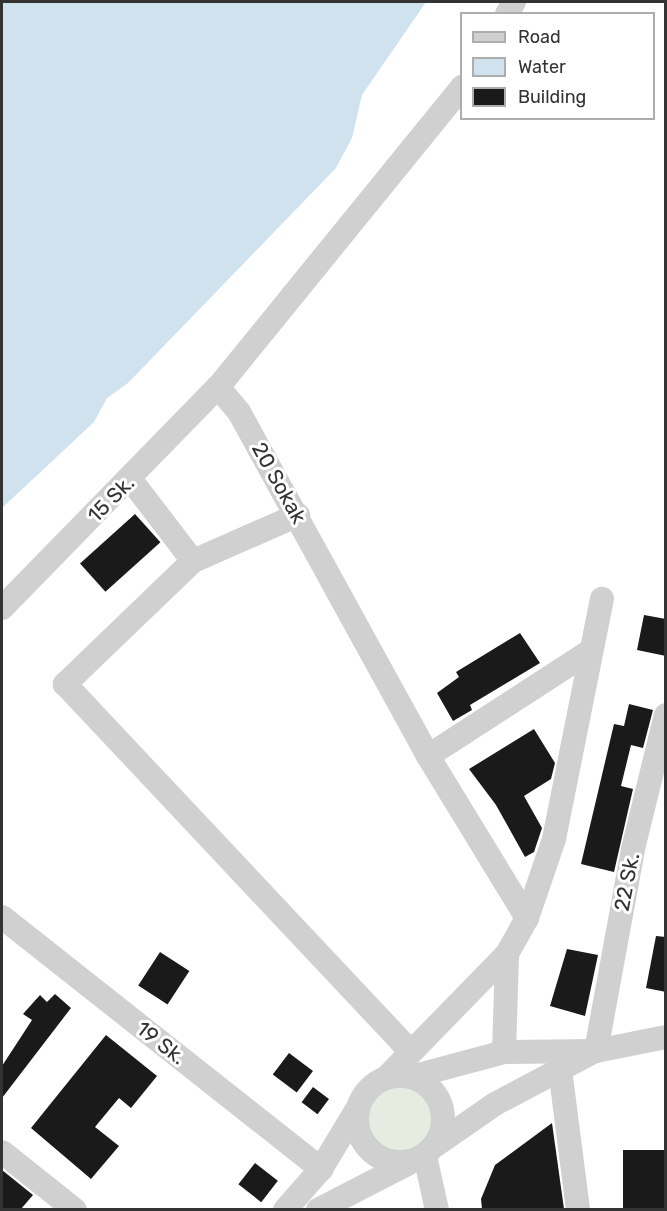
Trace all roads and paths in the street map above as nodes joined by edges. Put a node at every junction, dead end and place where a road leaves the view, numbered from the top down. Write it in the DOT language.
graph roads {
  1 [pos="460,89"];
  2 [pos="218,387"];
  3 [pos="131,480"];
  4 [pos="298,515"];
  5 [pos="193,561"];
  6 [pos="602,599"];
  7 [pos="2,608"];
  8 [pos="590,651"];
  9 [pos="666,715"];
  10 [pos="428,756"];
  11 [pos="2,917"];
  12 [pos="527,918"];
  13 [pos="507,954"];
  14 [pos="666,1037"];
  15 [pos="596,1051"];
  16 [pos="411,1052"];
  17 [pos="504,1052"];
  18 [pos="560,1069"];
  19 [pos="411,1077"];
  20 [pos="386,1078"];
  21 [pos="357,1109"];
  22 [pos="2,1152"];
  23 [pos="424,1154"];
  24 [pos="321,1169"];
  25 [pos="75,1209"];
  26 [pos="285,1209"];
  27 [pos="318,1209"];
  28 [pos="437,1209"];
  29 [pos="578,1209"];
  1 -- 2 [label="street"];
  2 -- 3 [label="street, 15 Sk."];
  2 -- 4 [label="street, 20 Sokak"];
  3 -- 5 [label="street"];
  3 -- 7 [label="street, 15 Sk."];
  4 -- 5 [label="street"];
  4 -- 10 [label="street, 20 Sokak"];
  5 -- 16 [label="street"];
  6 -- 8 [label="street"];
  8 -- 10 [label="street"];
  8 -- 12 [label="street"];
  9 -- 15 [label="street, 22 Sk."];
  10 -- 12 [label="street, 20 Sokak"];
  11 -- 24 [label="street, 19 Sk."];
  12 -- 13 [label="street"];
  13 -- 16 [label="street"];
  13 -- 17 [label="street"];
  14 -- 15 [label="street"];
  15 -- 17 [label="street"];
  15 -- 18 [label="street"];
  16 -- 20 [label="street"];
  17 -- 19 [label="street"];
  18 -- 23 [label="street"];
  18 -- 29 [label="street"];
  19 -- 20 [label="street"];
  19 -- 23 [label="street"];
  20 -- 21 [label="street"];
  21 -- 23 [label="street"];
  21 -- 24 [label="street"];
  22 -- 25 [label="street"];
  23 -- 27 [label="street"];
  23 -- 28 [label="street"];
  24 -- 26 [label="street"];
}
